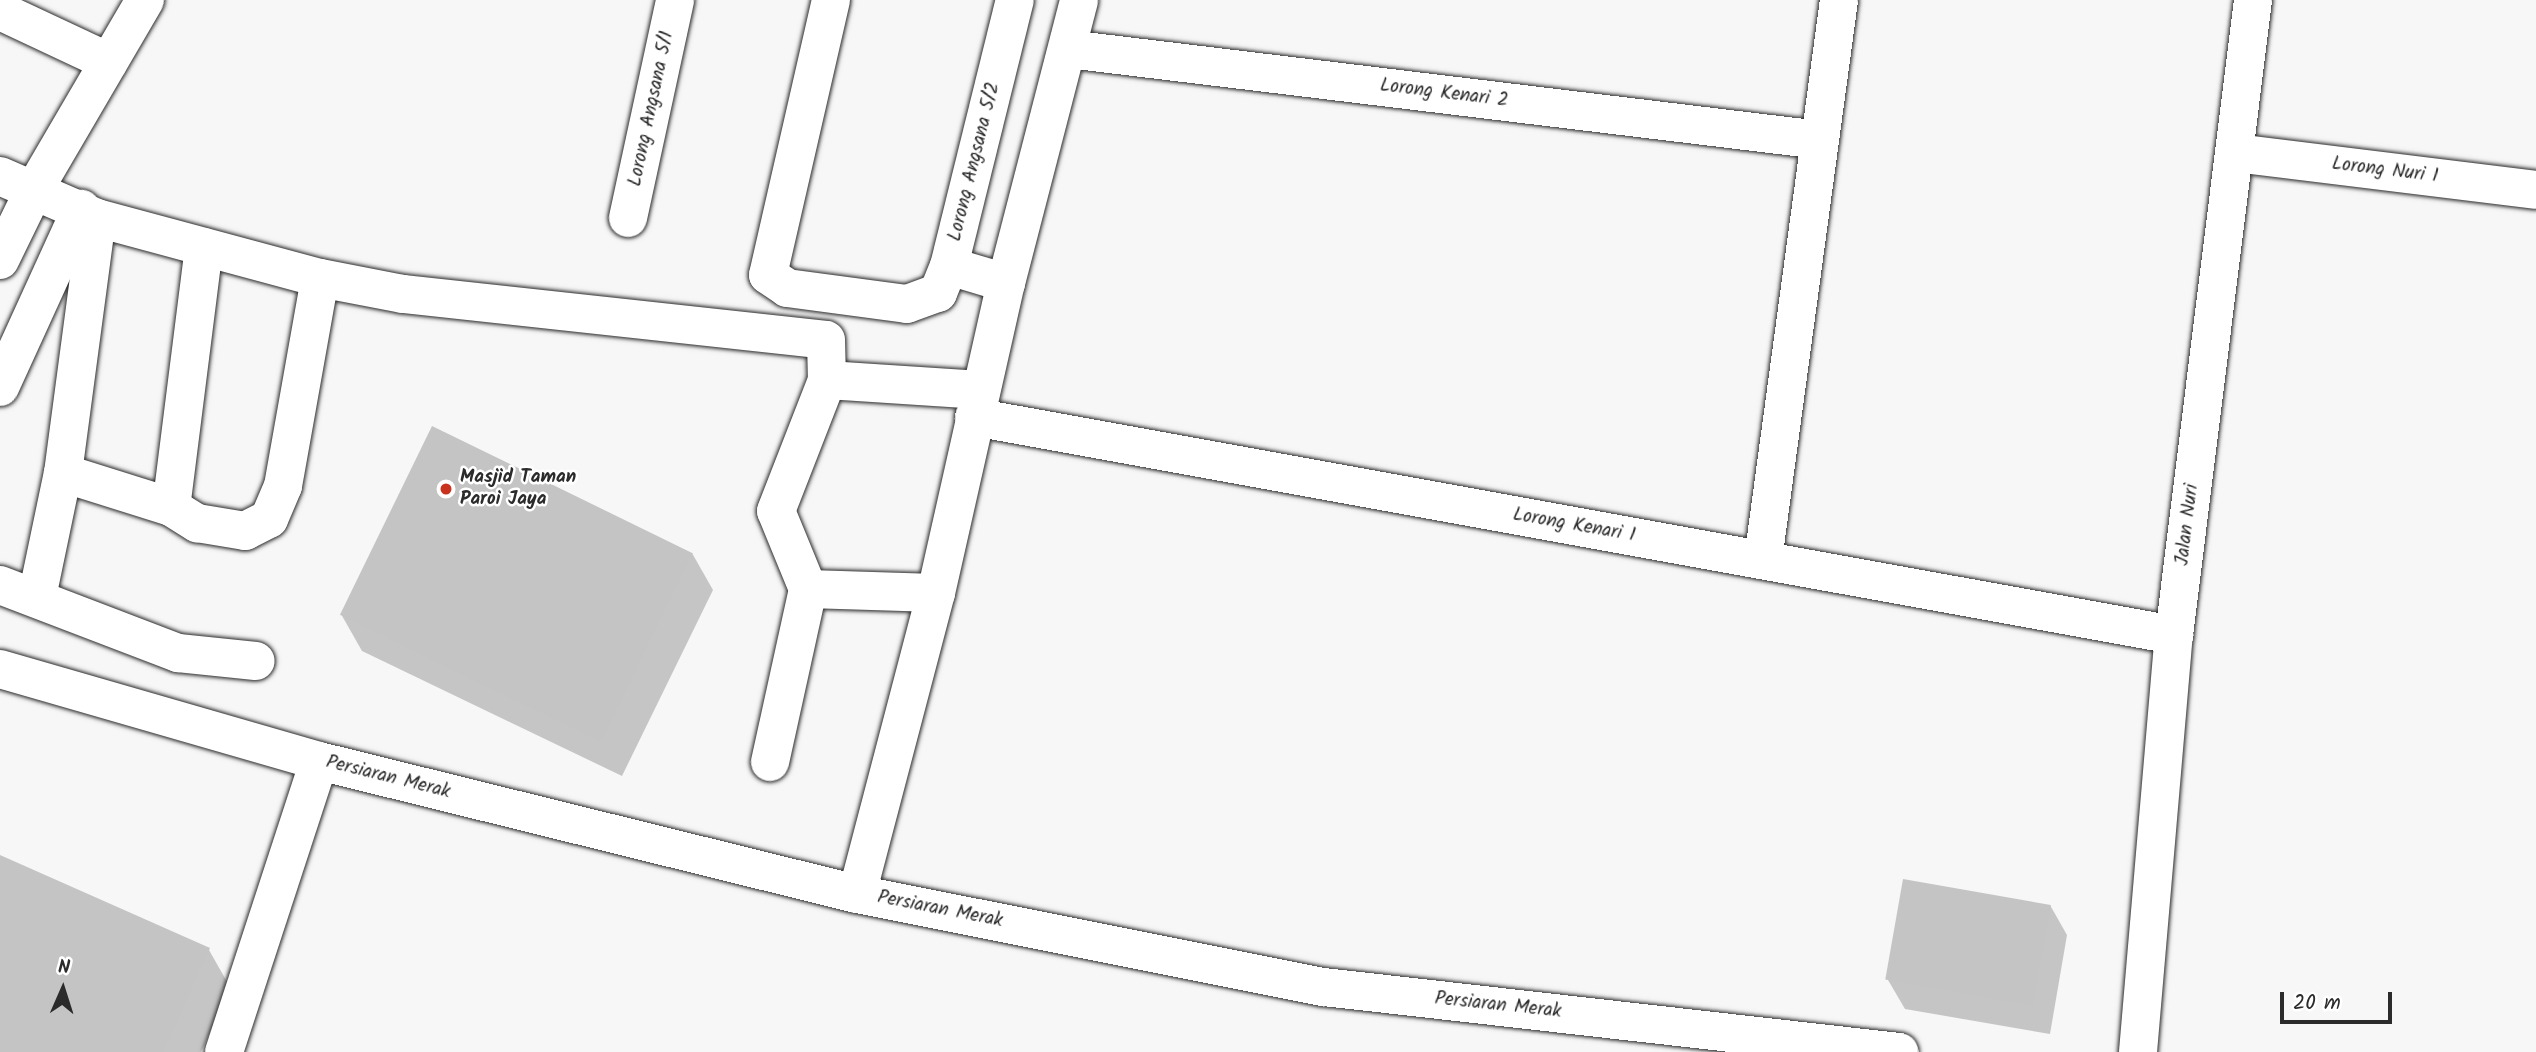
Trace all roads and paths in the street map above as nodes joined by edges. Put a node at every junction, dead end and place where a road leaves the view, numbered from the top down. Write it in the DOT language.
graph roads {
  1 [pos="145,0"];
  2 [pos="675,0"];
  3 [pos="831,0"];
  4 [pos="1015,0"];
  5 [pos="1079,0"];
  6 [pos="1839,0"];
  7 [pos="2253,0"];
  8 [pos="0,10"];
  9 [pos="1068,49"];
  10 [pos="109,62"];
  11 [pos="1820,140"];
  12 [pos="2235,153"];
  13 [pos="17,183"];
  14 [pos="2536,190"];
  15 [pos="89,214"];
  16 [pos="628,218"];
  17 [pos="204,247"];
  18 [pos="0,260"];
  19 [pos="949,266"];
  20 [pos="320,278"];
  21 [pos="1006,283"];
  22 [pos="827,380"];
  23 [pos="0,387"];
  24 [pos="978,403"];
  25 [pos="63,472"];
  26 [pos="171,508"];
  27 [pos="1763,560"];
  28 [pos="0,585"];
  29 [pos="808,589"];
  30 [pos="936,593"];
  31 [pos="37,597"];
  32 [pos="2174,635"];
  33 [pos="256,661"];
  34 [pos="0,669"];
  35 [pos="319,761"];
  36 [pos="770,762"];
  37 [pos="857,894"];
  38 [pos="1615,1035"];
  39 [pos="224,1052"];
  40 [pos="1899,1052"];
  41 [pos="2138,1052"];
  1 -- 10 [label="street"];
  2 -- 16 [label="street, Lorong Angsana 5/1"];
  3 -- 19 [label="street"];
  4 -- 19 [label="street, Lorong Angsana 5/2"];
  5 -- 9 [label="street"];
  6 -- 11 [label="street"];
  7 -- 12 [label="street, Jalan Nuri"];
  8 -- 10 [label="street"];
  9 -- 11 [label="street, Lorong Kenari 2"];
  9 -- 21 [label="street"];
  10 -- 13 [label="street"];
  11 -- 27 [label="street"];
  12 -- 14 [label="street, Lorong Nuri 1"];
  12 -- 32 [label="street, Jalan Nuri"];
  13 -- 15 [label="street"];
  13 -- 18 [label="street"];
  15 -- 17 [label="street"];
  15 -- 23 [label="street"];
  15 -- 25 [label="street"];
  17 -- 20 [label="street"];
  17 -- 26 [label="street"];
  19 -- 21 [label="street, Lorong Angsana 5/2"];
  20 -- 22 [label="street"];
  20 -- 26 [label="street"];
  21 -- 24 [label="street"];
  22 -- 24 [label="street, Lorong Kenari 1"];
  22 -- 29 [label="street"];
  24 -- 27 [label="street, Lorong Kenari 1"];
  24 -- 30 [label="street"];
  25 -- 26 [label="street"];
  25 -- 31 [label="street"];
  27 -- 32 [label="street, Lorong Kenari 1"];
  28 -- 31 [label="street"];
  29 -- 30 [label="street"];
  29 -- 36 [label="street"];
  30 -- 37 [label="street"];
  31 -- 33 [label="street"];
  32 -- 41 [label="street, Jalan Nuri"];
  34 -- 35 [label="street, Persiaran Merak"];
  35 -- 37 [label="street, Persiaran Merak"];
  35 -- 39 [label="street"];
  37 -- 38 [label="street, Persiaran Merak"];
  38 -- 40 [label="street, Persiaran Merak"];
}
